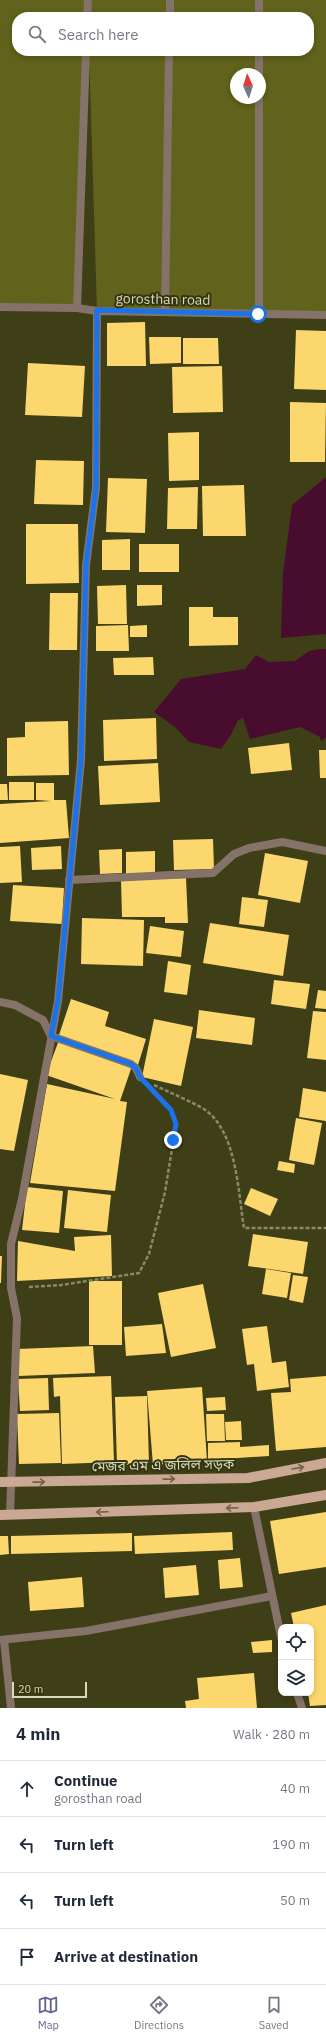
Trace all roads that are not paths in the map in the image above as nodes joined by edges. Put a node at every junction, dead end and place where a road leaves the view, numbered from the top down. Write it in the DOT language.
graph roads {
  1 [pos="88,0"];
  2 [pos="170,0"];
  3 [pos="259,0"];
  4 [pos="87,12"];
  5 [pos="170,12"];
  6 [pos="259,12"];
  7 [pos="86,56"];
  8 [pos="169,56"];
  9 [pos="259,56"];
  10 [pos="259,68"];
  11 [pos="259,104"];
  12 [pos="0,308"];
  13 [pos="77,308"];
  14 [pos="97,310"];
  15 [pos="165,312"];
  16 [pos="258,314"];
  17 [pos="326,315"];
  18 [pos="326,851"];
  19 [pos="69,880"];
  20 [pos="0,1002"];
  21 [pos="51,1036"];
  22 [pos="140,1077"];
  23 [pos="326,1463"];
  24 [pos="5,1482"];
  25 [pos="326,1495"];
  26 [pos="254,1507"];
  27 [pos="5,1515"];
  28 [pos="272,1596"];
  29 [pos="278,1624"];
  30 [pos="2,1640"];
  31 [pos="298,1696"];
  32 [pos="11,1708"];
  33 [pos="302,1708"];
  1 -- 4 [label="street"];
  2 -- 5 [label="street"];
  3 -- 6 [label="street"];
  7 -- 13 [label="street"];
  8 -- 15 [label="street"];
  9 -- 10 [label="street"];
  11 -- 16 [label="street"];
  12 -- 13 [label="street, gorosthan road"];
  13 -- 14 [label="street, gorosthan road"];
  14 -- 15 [label="street, gorosthan road"];
  14 -- 19 [label="street"];
  15 -- 16 [label="street, gorosthan road"];
  16 -- 17 [label="street, gorosthan road"];
  18 -- 19 [label="street"];
  19 -- 21 [label="street"];
  20 -- 21 [label="street"];
  21 -- 22 [label="street"];
  21 -- 24 [label="street"];
  24 -- 23 [label="main road, মেজর এম এ জলিল সড়ক, one-way"];
  24 -- 27 [label="street"];
  25 -- 26 [label="main road"];
  26 -- 27 [label="main road, one-way"];
  26 -- 28 [label="street"];
  28 -- 29 [label="street"];
  28 -- 30 [label="street"];
  30 -- 32 [label="street"];
  31 -- 33 [label="street"];
}
